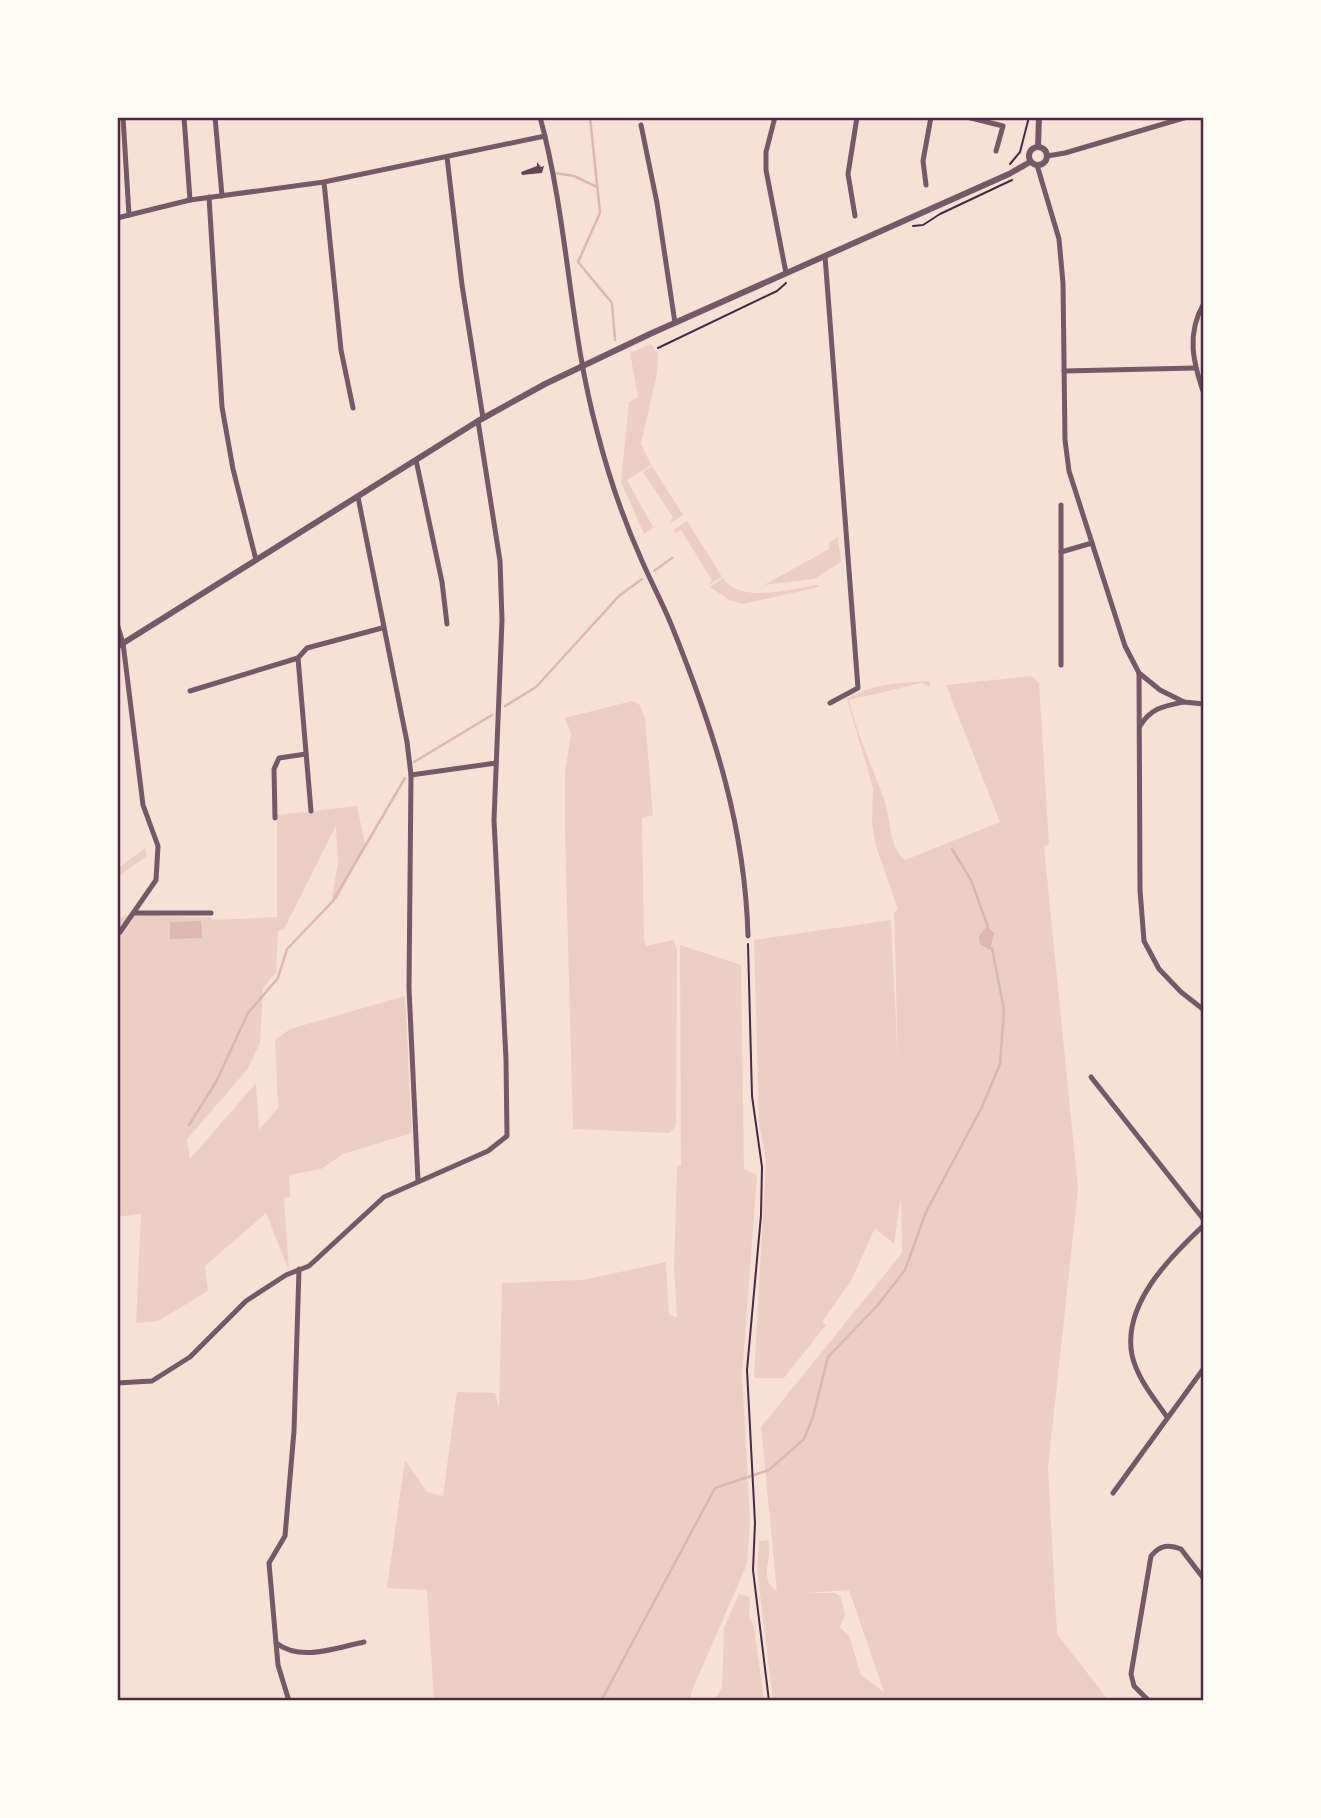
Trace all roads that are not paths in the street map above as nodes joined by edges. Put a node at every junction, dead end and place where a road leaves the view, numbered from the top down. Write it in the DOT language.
graph roads {
  1 [pos="123,117"];
  2 [pos="184,117"];
  3 [pos="215,117"];
  4 [pos="540,117"];
  5 [pos="775,117"];
  6 [pos="857,117"];
  7 [pos="932,117"];
  8 [pos="967,117"];
  9 [pos="1039,117"];
  10 [pos="1187,117"];
  11 [pos="641,125"];
  12 [pos="545,136"];
  13 [pos="1038,147"];
  14 [pos="996,151"];
  15 [pos="1047,156"];
  16 [pos="447,157"];
  17 [pos="1034,164"];
  18 [pos="324,181"];
  19 [pos="926,185"];
  20 [pos="222,196"];
  21 [pos="209,197"];
  22 [pos="190,200"];
  23 [pos="129,215"];
  24 [pos="855,216"];
  25 [pos="117,218"];
  26 [pos="825,256"];
  27 [pos="786,273"];
  28 [pos="1204,303"];
  29 [pos="675,323"];
  30 [pos="584,365"];
  31 [pos="1195,368"];
  32 [pos="1064,371"];
  33 [pos="1204,394"];
  34 [pos="353,408"];
  35 [pos="481,419"];
  36 [pos="416,460"];
  37 [pos="358,497"];
  38 [pos="1061,505"];
  39 [pos="1092,543"];
  40 [pos="1061,552"];
  41 [pos="256,560"];
  42 [pos="117,624"];
  43 [pos="447,624"];
  44 [pos="382,628"];
  45 [pos="120,645"];
  46 [pos="298,658"];
  47 [pos="1061,665"];
  48 [pos="1139,673"];
  49 [pos="190,691"];
  50 [pos="1184,702"];
  51 [pos="830,703"];
  52 [pos="1204,704"];
  53 [pos="1139,727"];
  54 [pos="306,754"];
  55 [pos="496,763"];
  56 [pos="411,775"];
  57 [pos="311,811"];
  58 [pos="275,818"];
  59 [pos="134,913"];
  60 [pos="211,913"];
  61 [pos="120,932"];
  62 [pos="748,936"];
  63 [pos="1204,1010"];
  64 [pos="1091,1077"];
  65 [pos="418,1182"];
  66 [pos="1204,1222"];
  67 [pos="299,1269"];
  68 [pos="1204,1368"];
  69 [pos="117,1383"];
  70 [pos="1167,1417"];
  71 [pos="1113,1493"];
  72 [pos="1204,1579"];
  73 [pos="364,1642"];
  74 [pos="276,1643"];
  75 [pos="289,1701"];
  76 [pos="1149,1701"];
  1 -- 23 [label="street"];
  2 -- 22 [label="street"];
  3 -- 20 [label="street"];
  4 -- 12 [label="street"];
  5 -- 27 [label="street"];
  6 -- 24 [label="street"];
  7 -- 19 [label="street"];
  8 -- 14 [label="street"];
  9 -- 13 [label="street"];
  10 -- 15 [label="street"];
  11 -- 29 [label="street"];
  12 -- 16 [label="street"];
  12 -- 30 [label="street"];
  13 -- 15 [label="street"];
  13 -- 17 [label="street"];
  15 -- 17 [label="street"];
  16 -- 18 [label="street"];
  16 -- 35 [label="street"];
  17 -- 26 [label="street"];
  17 -- 32 [label="street"];
  18 -- 20 [label="street"];
  18 -- 34 [label="street"];
  20 -- 21 [label="street"];
  21 -- 22 [label="street"];
  21 -- 41 [label="street"];
  22 -- 23 [label="street"];
  23 -- 25 [label="street"];
  26 -- 27 [label="street"];
  26 -- 51 [label="street"];
  27 -- 29 [label="street"];
  28 -- 31 [label="street"];
  29 -- 30 [label="street"];
  30 -- 35 [label="street"];
  30 -- 62 [label="street"];
  31 -- 32 [label="street"];
  31 -- 33 [label="street"];
  32 -- 39 [label="street"];
  35 -- 36 [label="street"];
  35 -- 55 [label="street"];
  36 -- 37 [label="street"];
  36 -- 43 [label="street"];
  37 -- 41 [label="street"];
  37 -- 44 [label="street"];
  38 -- 40 [label="street"];
  39 -- 40 [label="street"];
  39 -- 48 [label="street"];
  40 -- 47 [label="street"];
  41 -- 45 [label="street"];
  42 -- 45 [label="street"];
  44 -- 46 [label="street"];
  44 -- 56 [label="street"];
  45 -- 59 [label="street"];
  46 -- 49 [label="street"];
  46 -- 54 [label="street"];
  48 -- 50 [label="street"];
  48 -- 53 [label="street"];
  50 -- 52 [label="street"];
  50 -- 53 [label="street"];
  53 -- 63 [label="street"];
  54 -- 57 [label="street"];
  54 -- 58 [label="street"];
  55 -- 56 [label="street"];
  55 -- 65 [label="street"];
  56 -- 65 [label="street"];
  59 -- 60 [label="street"];
  59 -- 61 [label="street"];
  64 -- 66 [label="street"];
  65 -- 67 [label="street"];
  66 -- 70 [label="street"];
  67 -- 69 [label="street"];
  67 -- 74 [label="street"];
  68 -- 70 [label="street"];
  70 -- 71 [label="street"];
  72 -- 76 [label="street"];
  73 -- 74 [label="street"];
  74 -- 75 [label="street"];
}
